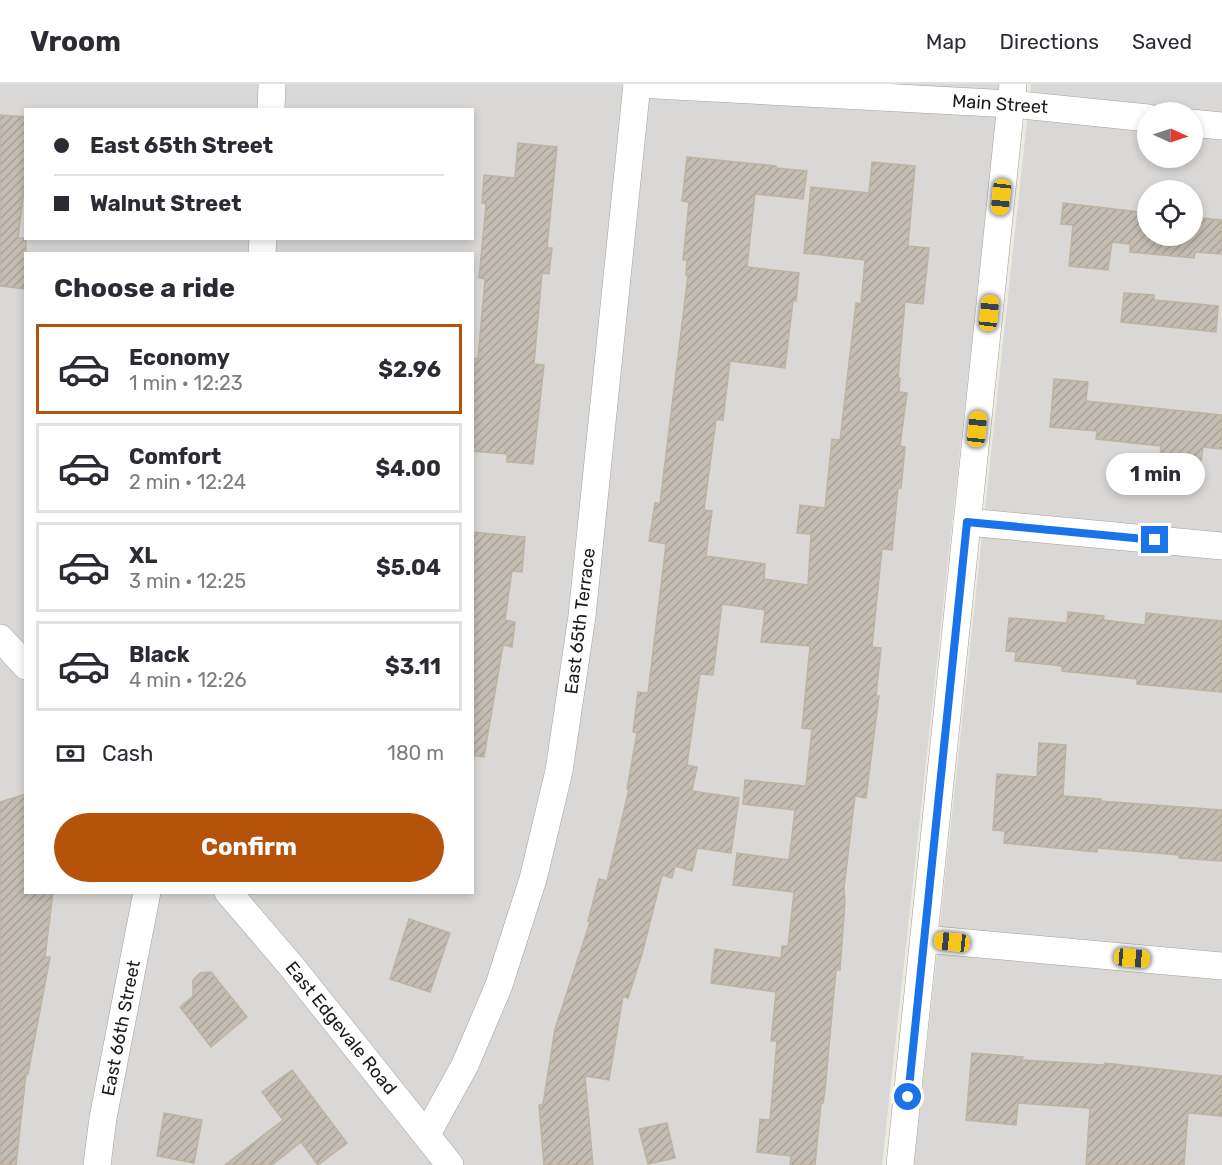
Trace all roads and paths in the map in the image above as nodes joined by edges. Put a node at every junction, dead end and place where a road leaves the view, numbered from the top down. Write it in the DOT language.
graph roads {
  1 [pos="272,84"];
  2 [pos="637,84"];
  3 [pos="1012,94"];
  4 [pos="271,108"];
  5 [pos="1137,116"];
  6 [pos="1203,124"];
  7 [pos="1222,126"];
  8 [pos="967,522"];
  9 [pos="1222,546"];
  10 [pos="0,638"];
  11 [pos="24,664"];
  12 [pos="147,894"];
  13 [pos="230,894"];
  14 [pos="924,939"];
  15 [pos="1222,966"];
  16 [pos="427,1134"];
  17 [pos="97,1165"];
  18 [pos="450,1165"];
  19 [pos="900,1165"];
  1 -- 4 [label="street"];
  2 -- 3 [label="street, Main Street"];
  2 -- 16 [label="street, East 65th Terrace"];
  3 -- 5 [label="street, Main Street"];
  3 -- 8 [label="street"];
  6 -- 7 [label="street"];
  8 -- 9 [label="street"];
  8 -- 14 [label="street"];
  10 -- 11 [label="street"];
  12 -- 17 [label="street, East 66th Street"];
  13 -- 16 [label="street, East Edgevale Road"];
  14 -- 15 [label="street"];
  14 -- 19 [label="street"];
  16 -- 18 [label="street, East Edgevale Road"];
}
